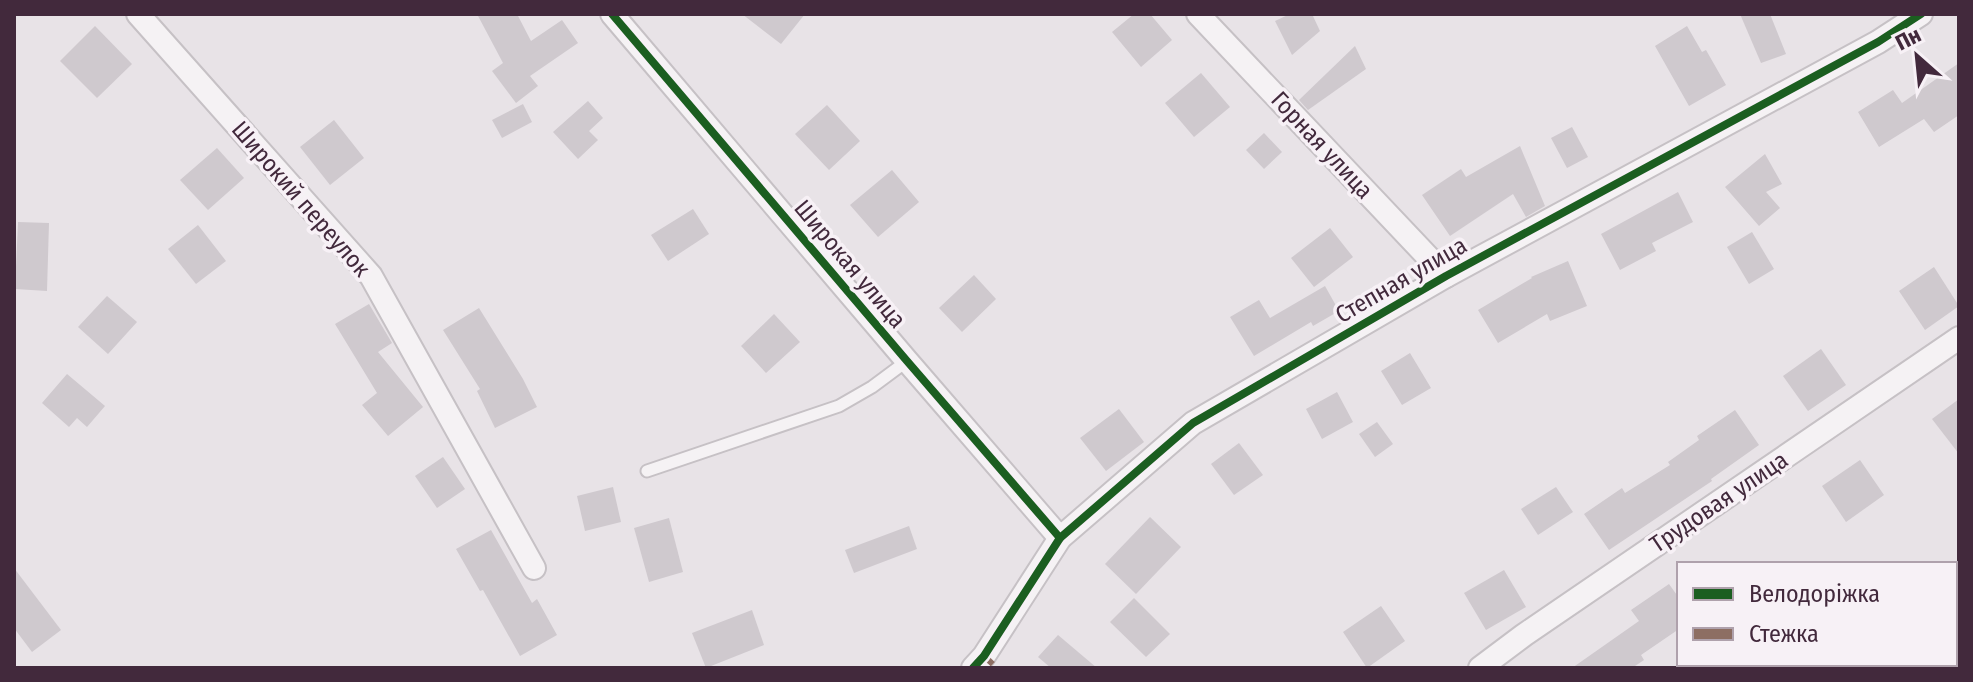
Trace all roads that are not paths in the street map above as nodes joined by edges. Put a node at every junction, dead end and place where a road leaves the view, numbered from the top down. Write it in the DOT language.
graph roads {
  1 [pos="138,14"];
  2 [pos="612,14"];
  3 [pos="1198,14"];
  4 [pos="1921,14"];
  5 [pos="1446,276"];
  6 [pos="1959,338"];
  7 [pos="907,361"];
  8 [pos="647,471"];
  9 [pos="1060,538"];
  10 [pos="534,568"];
  11 [pos="973,668"];
  12 [pos="1480,668"];
  1 -- 10 [label="street, Широкий переулок"];
  2 -- 7 [label="street, Широкая улица"];
  3 -- 5 [label="street, Горная улица"];
  4 -- 5 [label="street, Степная улица"];
  5 -- 9 [label="street, Степная улица"];
  6 -- 12 [label="street, Трудовая улица"];
  7 -- 8 [label="lane"];
  7 -- 9 [label="street, Широкая улица"];
  9 -- 11 [label="street, Степная улица"];
}
